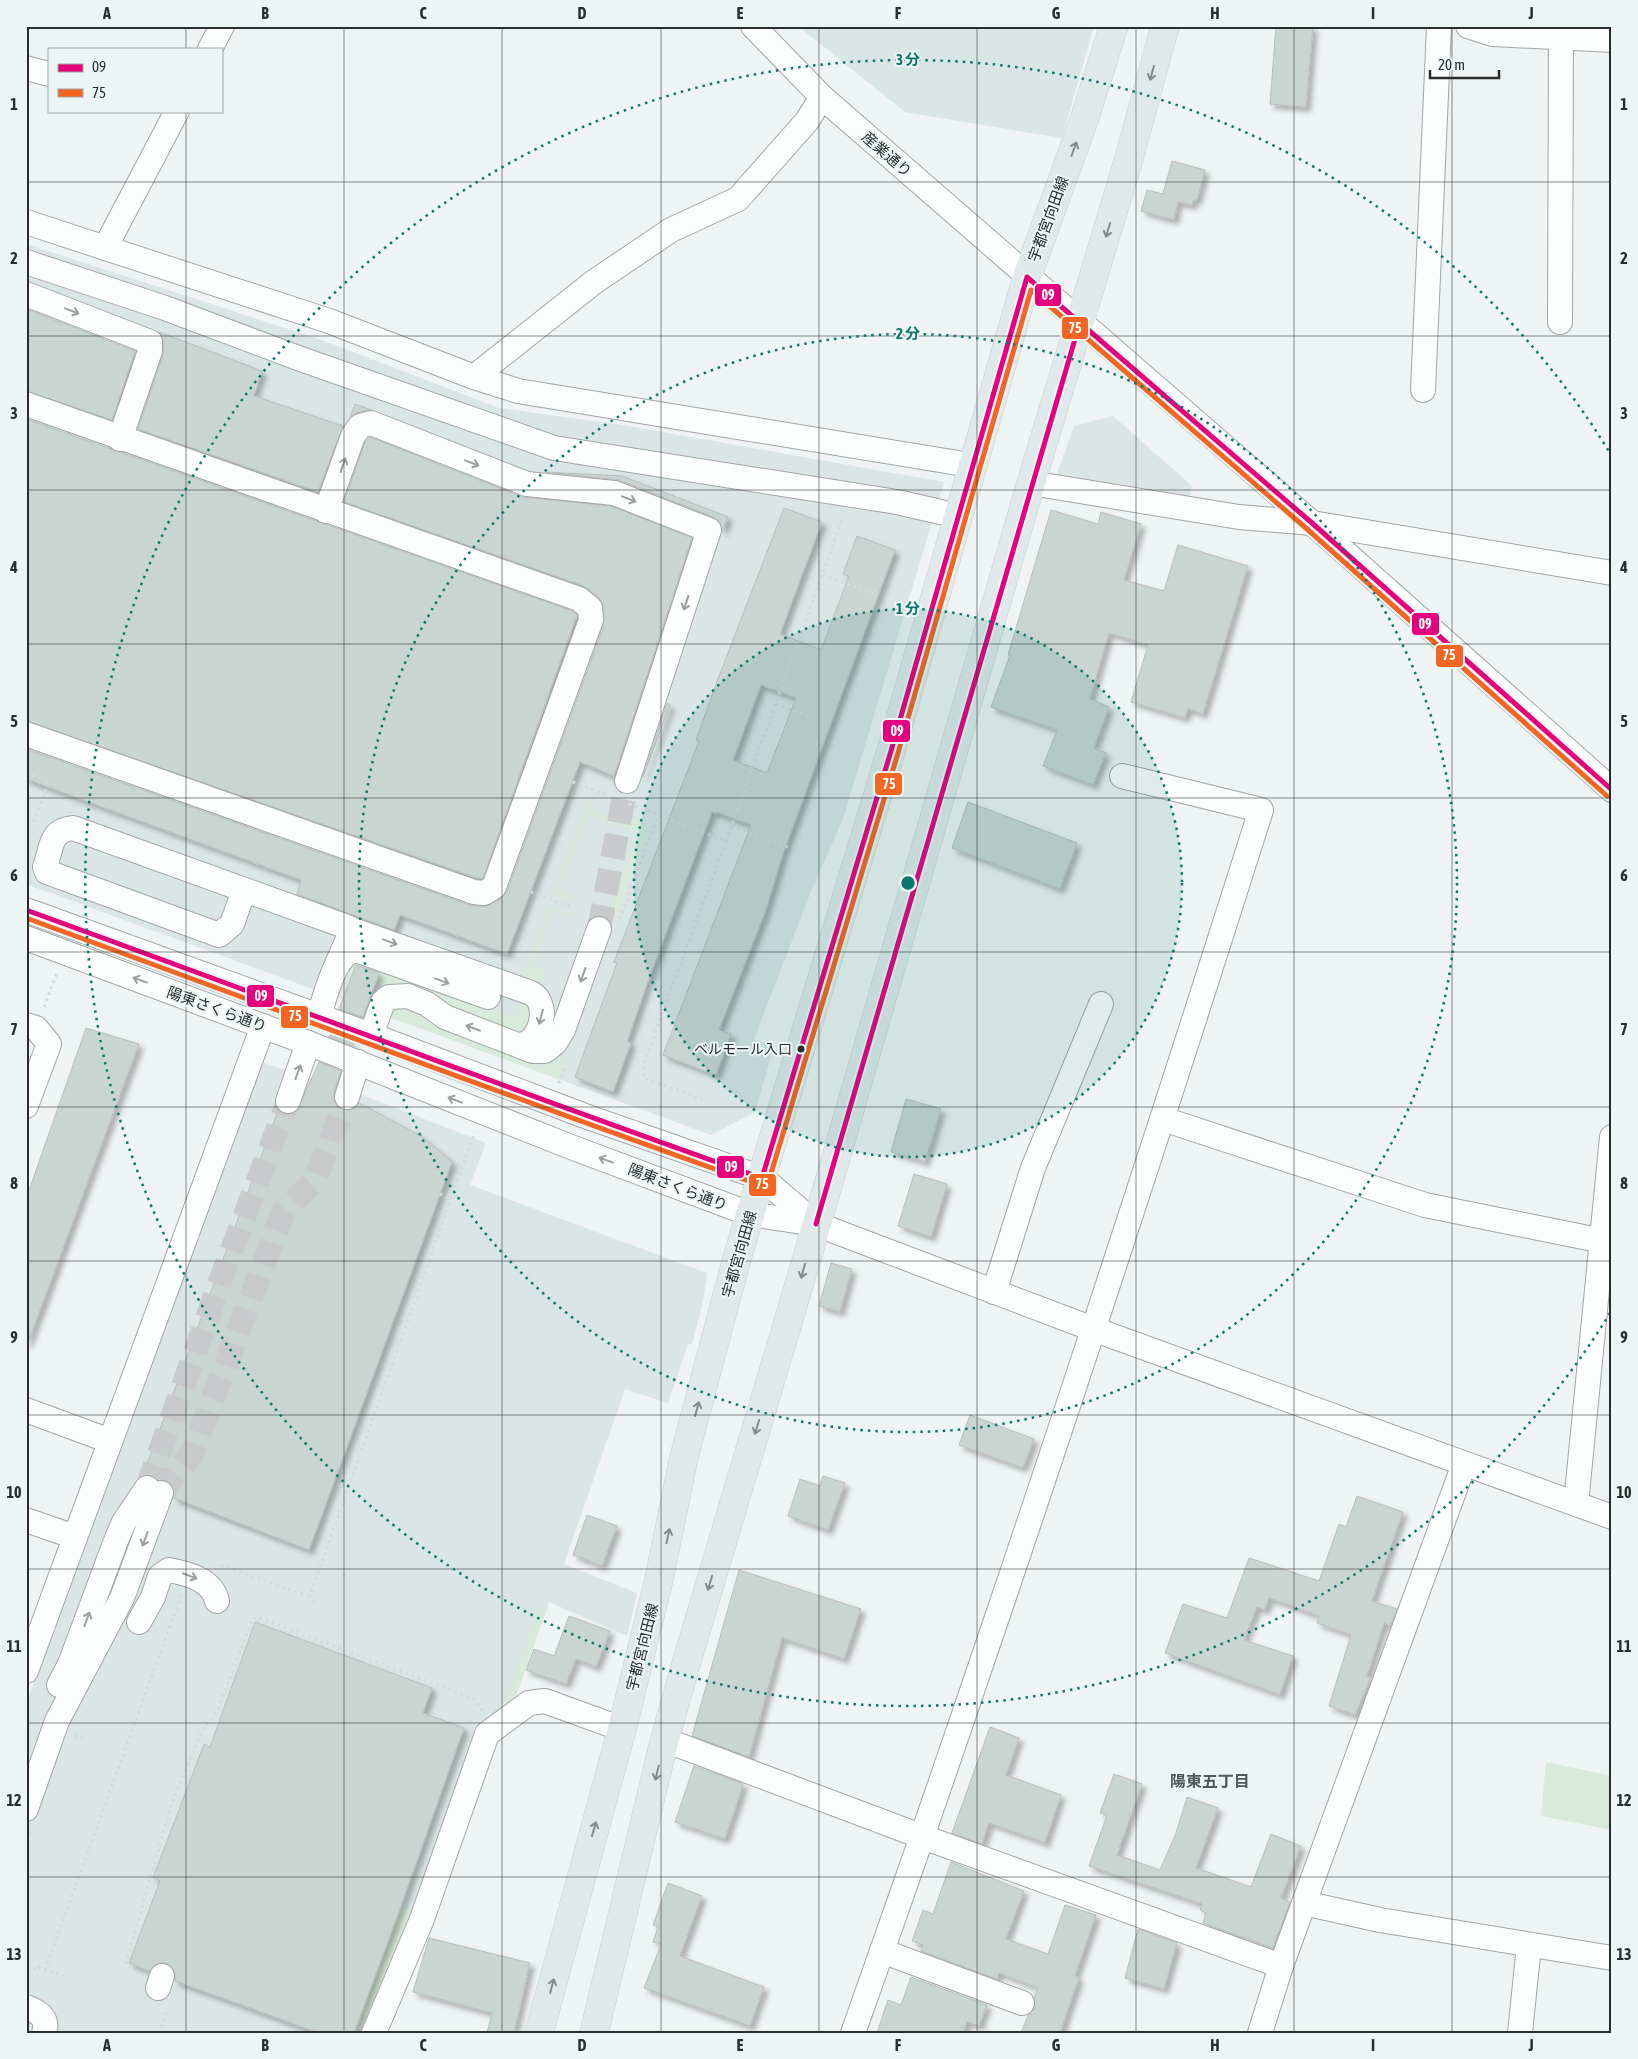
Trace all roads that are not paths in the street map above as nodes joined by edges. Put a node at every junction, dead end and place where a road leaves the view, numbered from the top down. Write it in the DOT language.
graph roads {
  1 [pos="222,26"];
  2 [pos="753,26"];
  3 [pos="1114,26"];
  4 [pos="1165,26"];
  5 [pos="1439,26"];
  6 [pos="1468,26"];
  7 [pos="1494,30"];
  8 [pos="1562,38"];
  9 [pos="1612,40"];
  10 [pos="211,48"];
  11 [pos="26,68"];
  12 [pos="48,74"];
  13 [pos="822,97"];
  14 [pos="175,112"];
  15 [pos="26,222"];
  16 [pos="105,248"];
  17 [pos="26,262"];
  18 [pos="1027,277"];
  19 [pos="26,294"];
  20 [pos="1080,322"];
  21 [pos="1560,322"];
  22 [pos="474,377"];
  23 [pos="1422,390"];
  24 [pos="26,404"];
  25 [pos="120,439"];
  26 [pos="972,468"];
  27 [pos="1031,483"];
  28 [pos="326,511"];
  29 [pos="958,516"];
  30 [pos="1312,523"];
  31 [pos="1612,573"];
  32 [pos="26,734"];
  33 [pos="1122,776"];
  34 [pos="1612,790"];
  35 [pos="622,794"];
  36 [pos="244,890"];
  37 [pos="26,910"];
  38 [pos="600,929"];
  39 [pos="349,931"];
  40 [pos="26,938"];
  41 [pos="334,972"];
  42 [pos="488,997"];
  43 [pos="1101,1004"];
  44 [pos="318,1016"];
  45 [pos="31,1026"];
  46 [pos="263,1026"];
  47 [pos="371,1035"];
  48 [pos="308,1043"];
  49 [pos="519,1046"];
  50 [pos="358,1062"];
  51 [pos="347,1097"];
  52 [pos="288,1101"];
  53 [pos="26,1106"];
  54 [pos="1163,1119"];
  55 [pos="1612,1137"];
  56 [pos="762,1178"];
  57 [pos="750,1214"];
  58 [pos="816,1224"];
  59 [pos="1603,1241"];
  60 [pos="994,1292"];
  61 [pos="1093,1329"];
  62 [pos="26,1410"];
  63 [pos="110,1441"];
  64 [pos="1464,1464"];
  65 [pos="1576,1504"];
  66 [pos="1612,1518"];
  67 [pos="26,1520"];
  68 [pos="75,1537"];
  69 [pos="217,1601"];
  70 [pos="139,1622"];
  71 [pos="33,1632"];
  72 [pos="26,1671"];
  73 [pos="622,1729"];
  74 [pos="664,1742"];
  75 [pos="26,1767"];
  76 [pos="26,1809"];
  77 [pos="923,1837"];
  78 [pos="1304,1903"];
  79 [pos="1529,1945"];
  80 [pos="882,1951"];
  81 [pos="1612,1958"];
  82 [pos="1282,1966"];
  83 [pos="1022,2003"];
  84 [pos="26,2007"];
  85 [pos="44,2033"];
  86 [pos="374,2033"];
  87 [pos="539,2033"];
  88 [pos="594,2033"];
  89 [pos="853,2033"];
  90 [pos="1260,2033"];
  91 [pos="1520,2033"];
  1 -- 10 [label="street"];
  2 -- 13 [label="street, 産業通り"];
  18 -- 3 [label="main road, 宇都宮向田線, one-way"];
  4 -- 20 [label="main road, one-way"];
  5 -- 23 [label="street"];
  6 -- 7 [label="street"];
  7 -- 8 [label="street"];
  8 -- 9 [label="street"];
  8 -- 21 [label="street"];
  11 -- 12 [label="street"];
  13 -- 18 [label="street, 産業通り"];
  13 -- 22 [label="street"];
  14 -- 16 [label="street"];
  15 -- 16 [label="street"];
  16 -- 22 [label="street"];
  17 -- 29 [label="street"];
  18 -- 20 [label="street, 産業通り"];
  18 -- 26 [label="main road, 宇都宮向田線"];
  19 -- 25 [label="street, one-way"];
  20 -- 27 [label="main road"];
  20 -- 30 [label="street"];
  22 -- 26 [label="street"];
  24 -- 25 [label="street"];
  25 -- 28 [label="street"];
  26 -- 29 [label="main road, 宇都宮向田線"];
  27 -- 30 [label="street"];
  27 -- 58 [label="main road"];
  28 -- 32 [label="street"];
  28 -- 35 [label="street, one-way"];
  29 -- 56 [label="main road, 宇都宮向田線"];
  30 -- 31 [label="street"];
  30 -- 34 [label="street"];
  33 -- 54 [label="street"];
  36 -- 36 [label="street"];
  36 -- 39 [label="street"];
  37 -- 44 [label="street, 陽東さくら通り"];
  38 -- 49 [label="street, one-way"];
  39 -- 41 [label="street"];
  39 -- 49 [label="street, one-way"];
  46 -- 40 [label="street, 陽東さくら通り, one-way"];
  41 -- 42 [label="street, one-way"];
  41 -- 44 [label="street"];
  43 -- 60 [label="street"];
  44 -- 47 [label="street, 陽東さくら通り"];
  45 -- 53 [label="street"];
  46 -- 48 [label="street, 陽東さくら通り"];
  46 -- 63 [label="street"];
  49 -- 47 [label="street, one-way"];
  47 -- 56 [label="street, 陽東さくら通り"];
  48 -- 50 [label="street, 陽東さくら通り"];
  52 -- 48 [label="street, one-way"];
  50 -- 51 [label="street"];
  57 -- 50 [label="street, 陽東さくら通り, one-way"];
  54 -- 59 [label="street"];
  54 -- 61 [label="street"];
  55 -- 59 [label="street"];
  56 -- 57 [label="main road, 宇都宮向田線"];
  56 -- 58 [label="street, 陽東さくら通り"];
  57 -- 58 [label="street, 陽東さくら通り"];
  73 -- 57 [label="main road, 宇都宮向田線, one-way"];
  58 -- 60 [label="street"];
  58 -- 74 [label="main road, one-way"];
  59 -- 65 [label="street"];
  60 -- 61 [label="street"];
  61 -- 64 [label="street"];
  61 -- 77 [label="street"];
  62 -- 63 [label="street"];
  63 -- 68 [label="street"];
  64 -- 65 [label="street"];
  64 -- 78 [label="street"];
  65 -- 66 [label="street"];
  67 -- 68 [label="street"];
  68 -- 71 [label="street"];
  70 -- 69 [label="street, one-way"];
  71 -- 72 [label="street"];
  73 -- 86 [label="street"];
  87 -- 73 [label="main road, 宇都宮向田線, one-way"];
  74 -- 77 [label="street"];
  74 -- 88 [label="main road, one-way"];
  75 -- 76 [label="street, one-way"];
  77 -- 80 [label="street"];
  77 -- 82 [label="street"];
  78 -- 79 [label="street"];
  78 -- 82 [label="street"];
  79 -- 81 [label="street"];
  79 -- 91 [label="street"];
  80 -- 83 [label="street"];
  80 -- 89 [label="street"];
  82 -- 90 [label="street"];
  84 -- 85 [label="street"];
}
